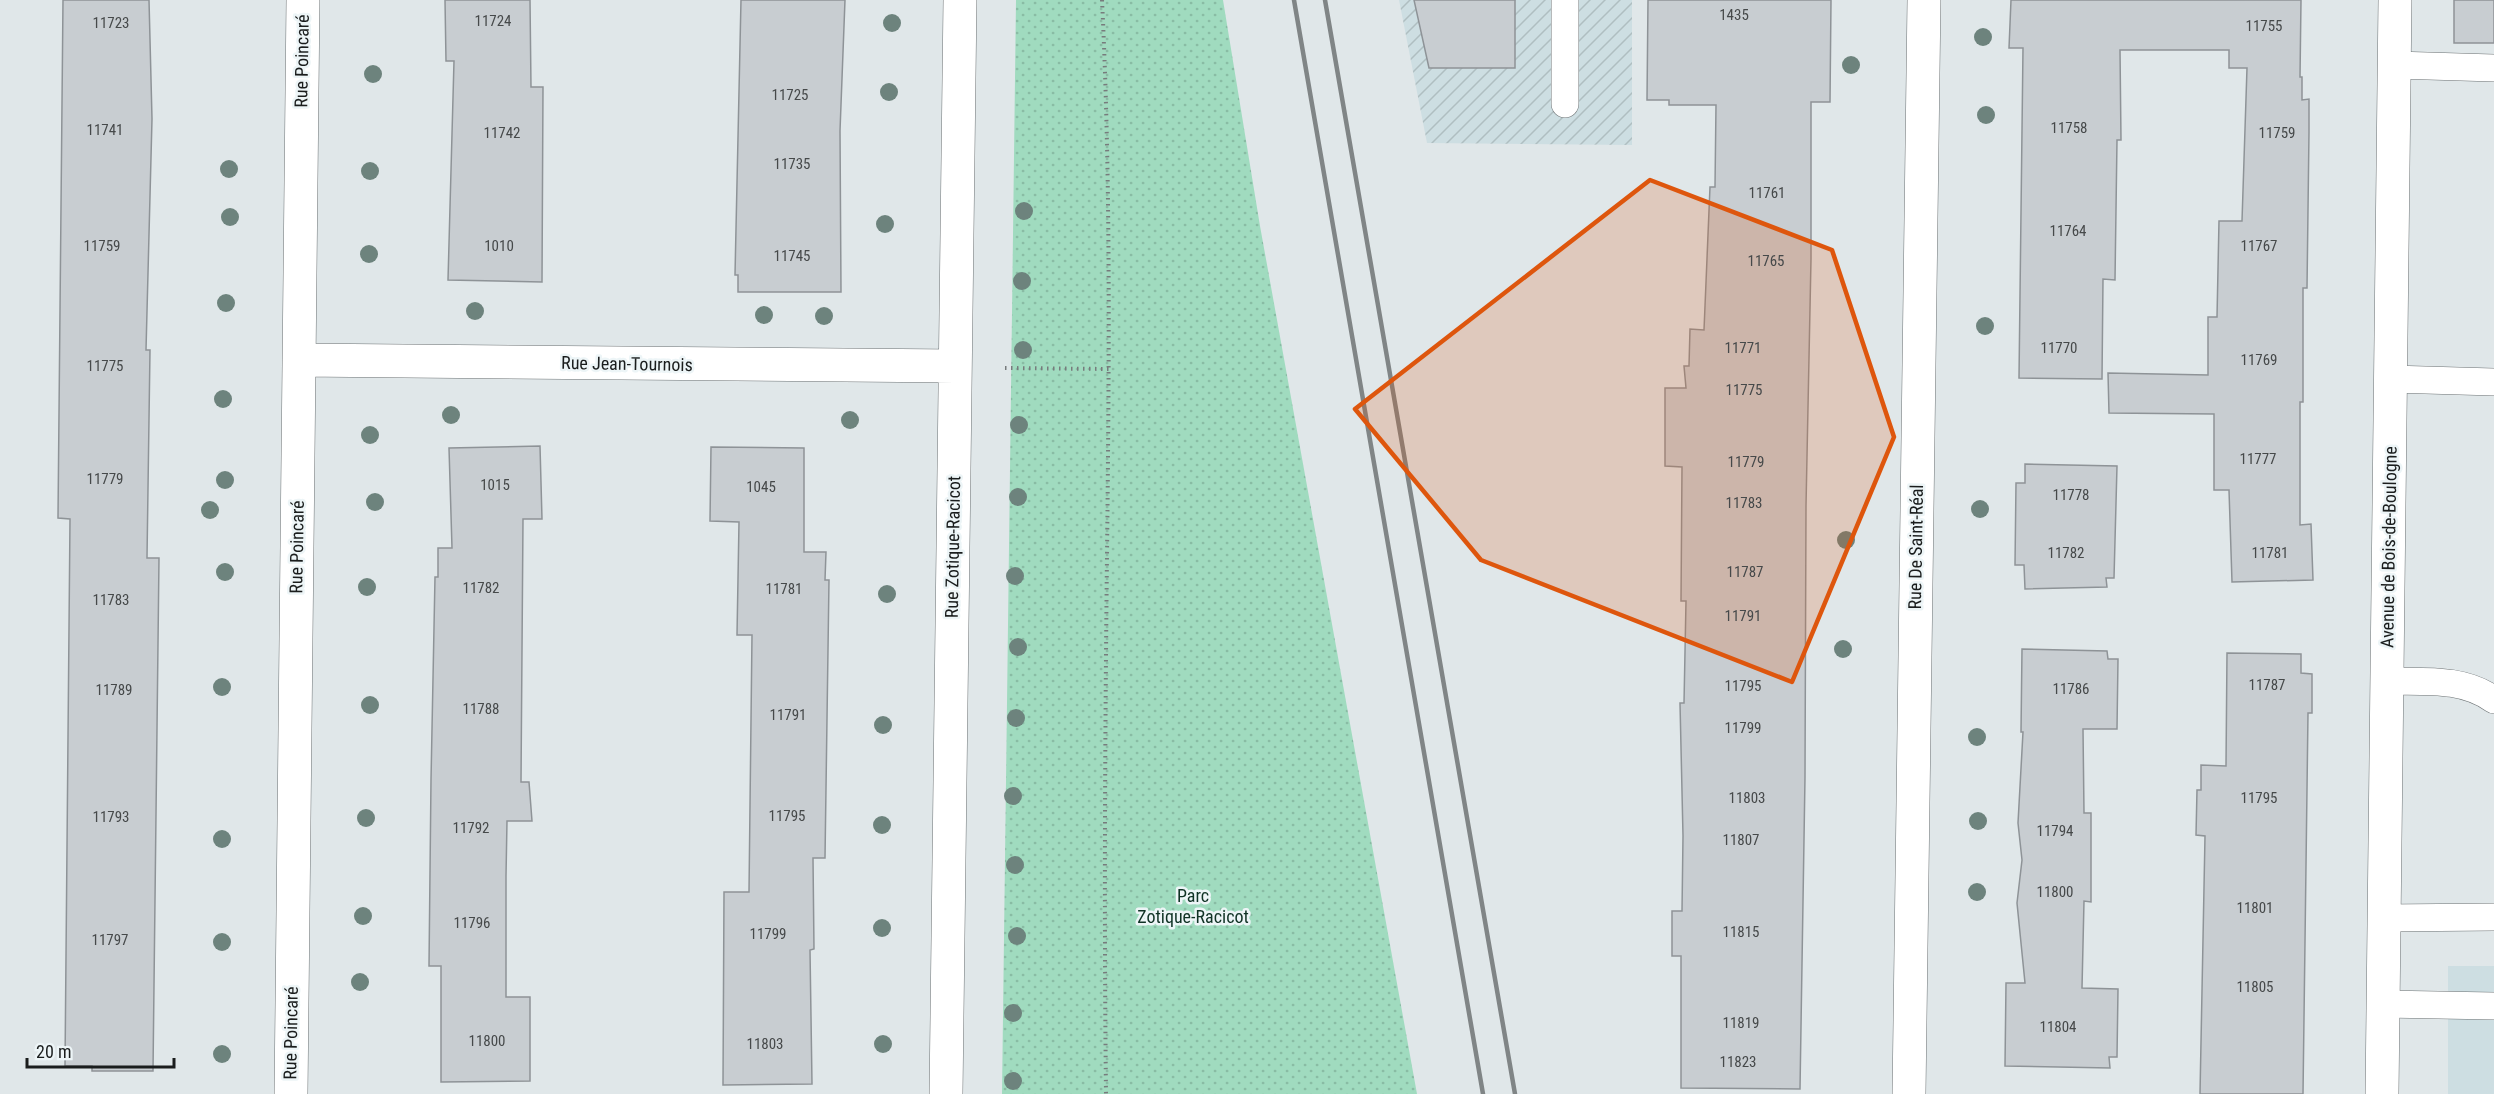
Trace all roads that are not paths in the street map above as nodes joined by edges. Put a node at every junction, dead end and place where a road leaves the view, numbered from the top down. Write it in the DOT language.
graph roads {
  1 [pos="303,0"];
  2 [pos="960,0"];
  3 [pos="1564,0"];
  4 [pos="1924,0"];
  5 [pos="2395,0"];
  6 [pos="2395,65"];
  7 [pos="2494,68"];
  8 [pos="1565,104"];
  9 [pos="299,360"];
  10 [pos="955,366"];
  11 [pos="2391,379"];
  12 [pos="2494,382"];
  13 [pos="2387,681"];
  14 [pos="2494,700"];
  15 [pos="2494,917"];
  16 [pos="2384,918"];
  17 [pos="2383,1004"];
  18 [pos="2494,1006"];
  19 [pos="291,1094"];
  20 [pos="946,1094"];
  21 [pos="1909,1094"];
  22 [pos="2382,1094"];
  1 -- 9 [label="street, Rue Poincaré"];
  2 -- 10 [label="street, Rue Zotique-Racicot"];
  3 -- 8 [label="lane"];
  4 -- 21 [label="street, Rue De Saint-Réal"];
  5 -- 6 [label="street, Avenue de Bois-de-Boulogne"];
  6 -- 7 [label="lane"];
  6 -- 11 [label="street, Avenue de Bois-de-Boulogne"];
  9 -- 10 [label="street, Rue Jean-Tournois"];
  9 -- 19 [label="street, Rue Poincaré"];
  10 -- 20 [label="street, Rue Zotique-Racicot"];
  11 -- 12 [label="lane"];
  11 -- 13 [label="street, Avenue de Bois-de-Boulogne"];
  13 -- 14 [label="lane"];
  13 -- 16 [label="street, Avenue de Bois-de-Boulogne"];
  15 -- 16 [label="lane"];
  16 -- 17 [label="street, Avenue de Bois-de-Boulogne"];
  17 -- 18 [label="lane"];
  17 -- 22 [label="street, Avenue de Bois-de-Boulogne"];
}
